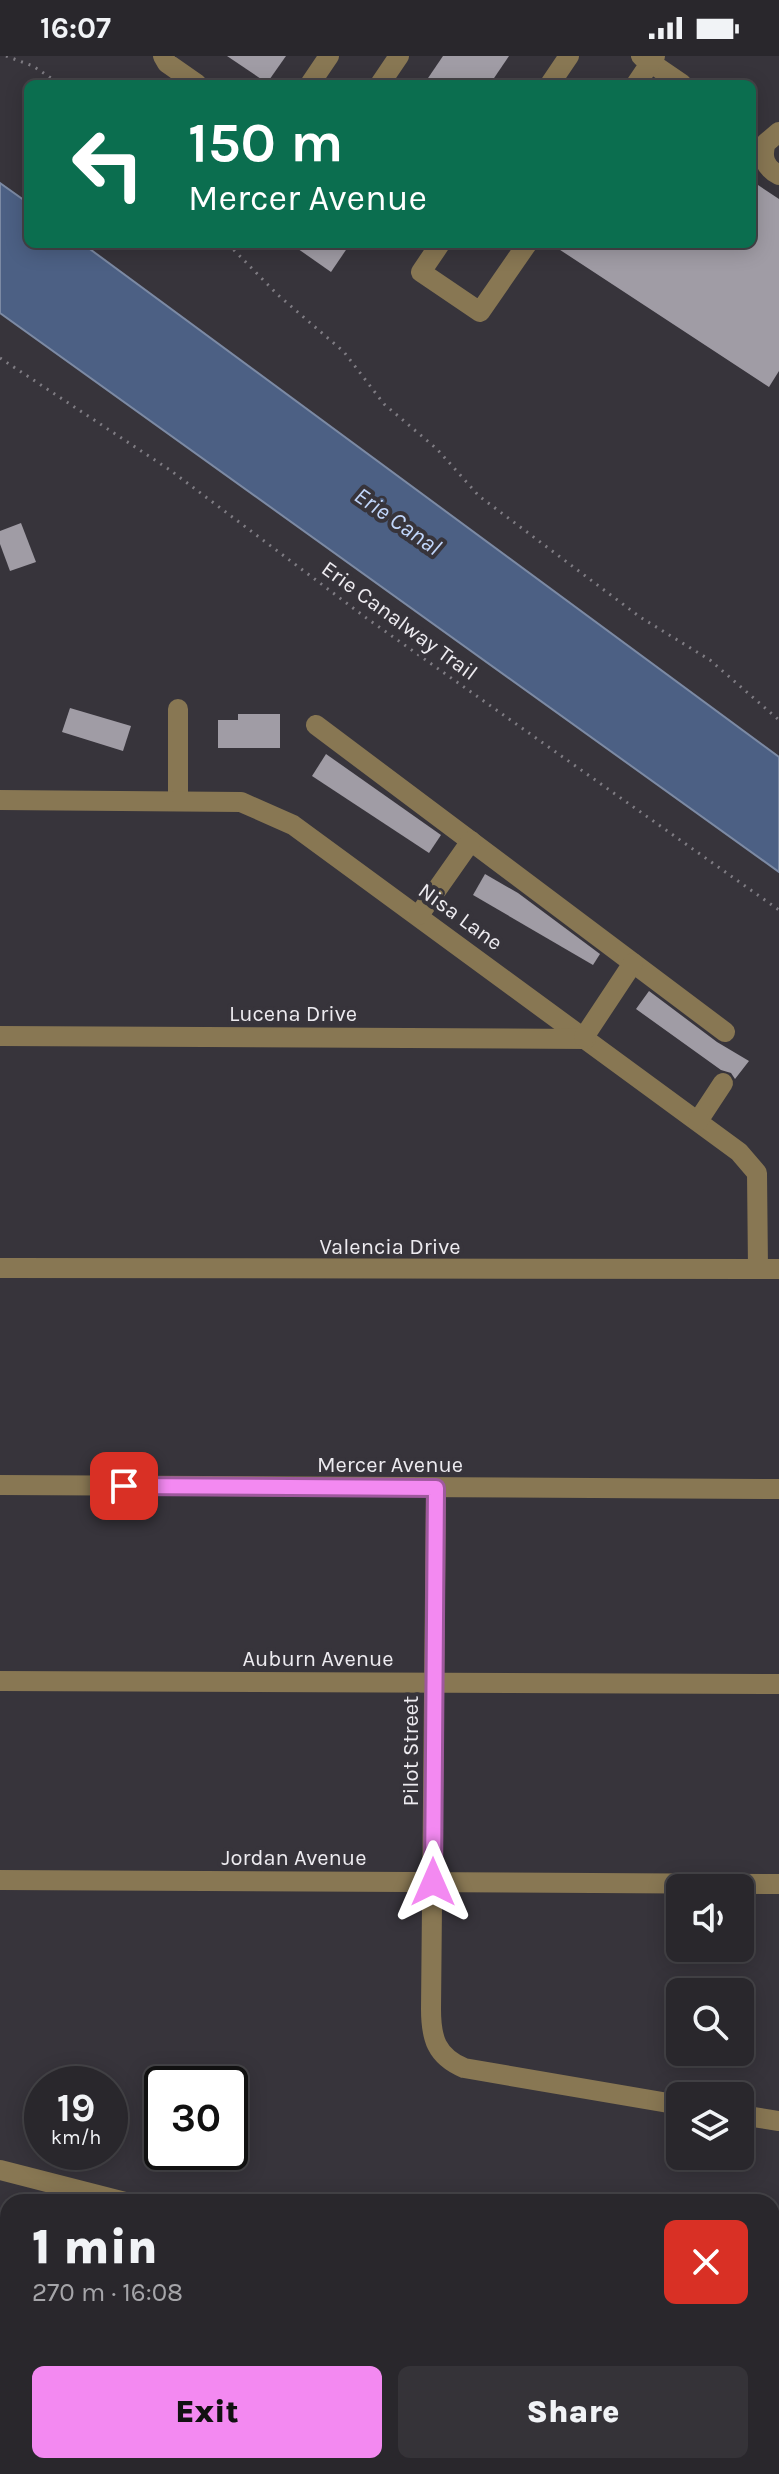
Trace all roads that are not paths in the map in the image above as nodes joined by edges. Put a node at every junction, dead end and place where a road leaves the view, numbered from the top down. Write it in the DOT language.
graph roads {
  1 [pos="163,56"];
  2 [pos="329,56"];
  3 [pos="399,56"];
  4 [pos="569,56"];
  5 [pos="649,58"];
  6 [pos="191,80"];
  7 [pos="313,80"];
  8 [pos="383,80"];
  9 [pos="553,80"];
  10 [pos="638,80"];
  11 [pos="677,80"];
  12 [pos="766,136"];
  13 [pos="779,175"];
  14 [pos="437,248"];
  15 [pos="524,248"];
  16 [pos="178,709"];
  17 [pos="316,725"];
  18 [pos="0,800"];
  19 [pos="178,800"];
  20 [pos="471,841"];
  21 [pos="419,915"];
  22 [pos="633,963"];
  23 [pos="725,1032"];
  24 [pos="0,1036"];
  25 [pos="585,1038"];
  26 [pos="723,1083"];
  27 [pos="698,1121"];
  28 [pos="0,1268"];
  29 [pos="769,1269"];
  30 [pos="0,1485"];
  31 [pos="436,1488"];
  32 [pos="779,1489"];
  33 [pos="0,1681"];
  34 [pos="434,1682"];
  35 [pos="779,1684"];
  36 [pos="0,1880"];
  37 [pos="433,1882"];
  38 [pos="779,1884"];
  39 [pos="666,2103"];
  40 [pos="754,2117"];
  41 [pos="779,2121"];
  42 [pos="0,2170"];
  43 [pos="94,2194"];
  1 -- 6 [label="street"];
  2 -- 7 [label="street"];
  3 -- 8 [label="street"];
  4 -- 9 [label="street"];
  5 -- 10 [label="street"];
  5 -- 11 [label="street"];
  12 -- 13 [label="street"];
  14 -- 15 [label="street"];
  16 -- 19 [label="street"];
  17 -- 20 [label="street"];
  18 -- 19 [label="street, Nisa Lane"];
  19 -- 21 [label="street, Nisa Lane"];
  20 -- 21 [label="street"];
  20 -- 22 [label="street"];
  21 -- 25 [label="street, Nisa Lane"];
  22 -- 23 [label="street"];
  22 -- 25 [label="street"];
  24 -- 25 [label="street, Lucena Drive"];
  25 -- 27 [label="street, Nisa Lane"];
  26 -- 27 [label="street"];
  27 -- 29 [label="street, Nisa Lane"];
  28 -- 29 [label="street, Valencia Drive"];
  30 -- 31 [label="street, Mercer Avenue"];
  31 -- 32 [label="street, Mercer Avenue"];
  31 -- 34 [label="street, Pilot Street"];
  33 -- 34 [label="street, Auburn Avenue"];
  34 -- 35 [label="street, Auburn Avenue"];
  34 -- 37 [label="street, Pilot Street"];
  36 -- 37 [label="street, Jordan Avenue"];
  37 -- 38 [label="street, Jordan Avenue"];
  37 -- 39 [label="street, Pilot Street"];
  40 -- 41 [label="street"];
  42 -- 43 [label="street"];
}
